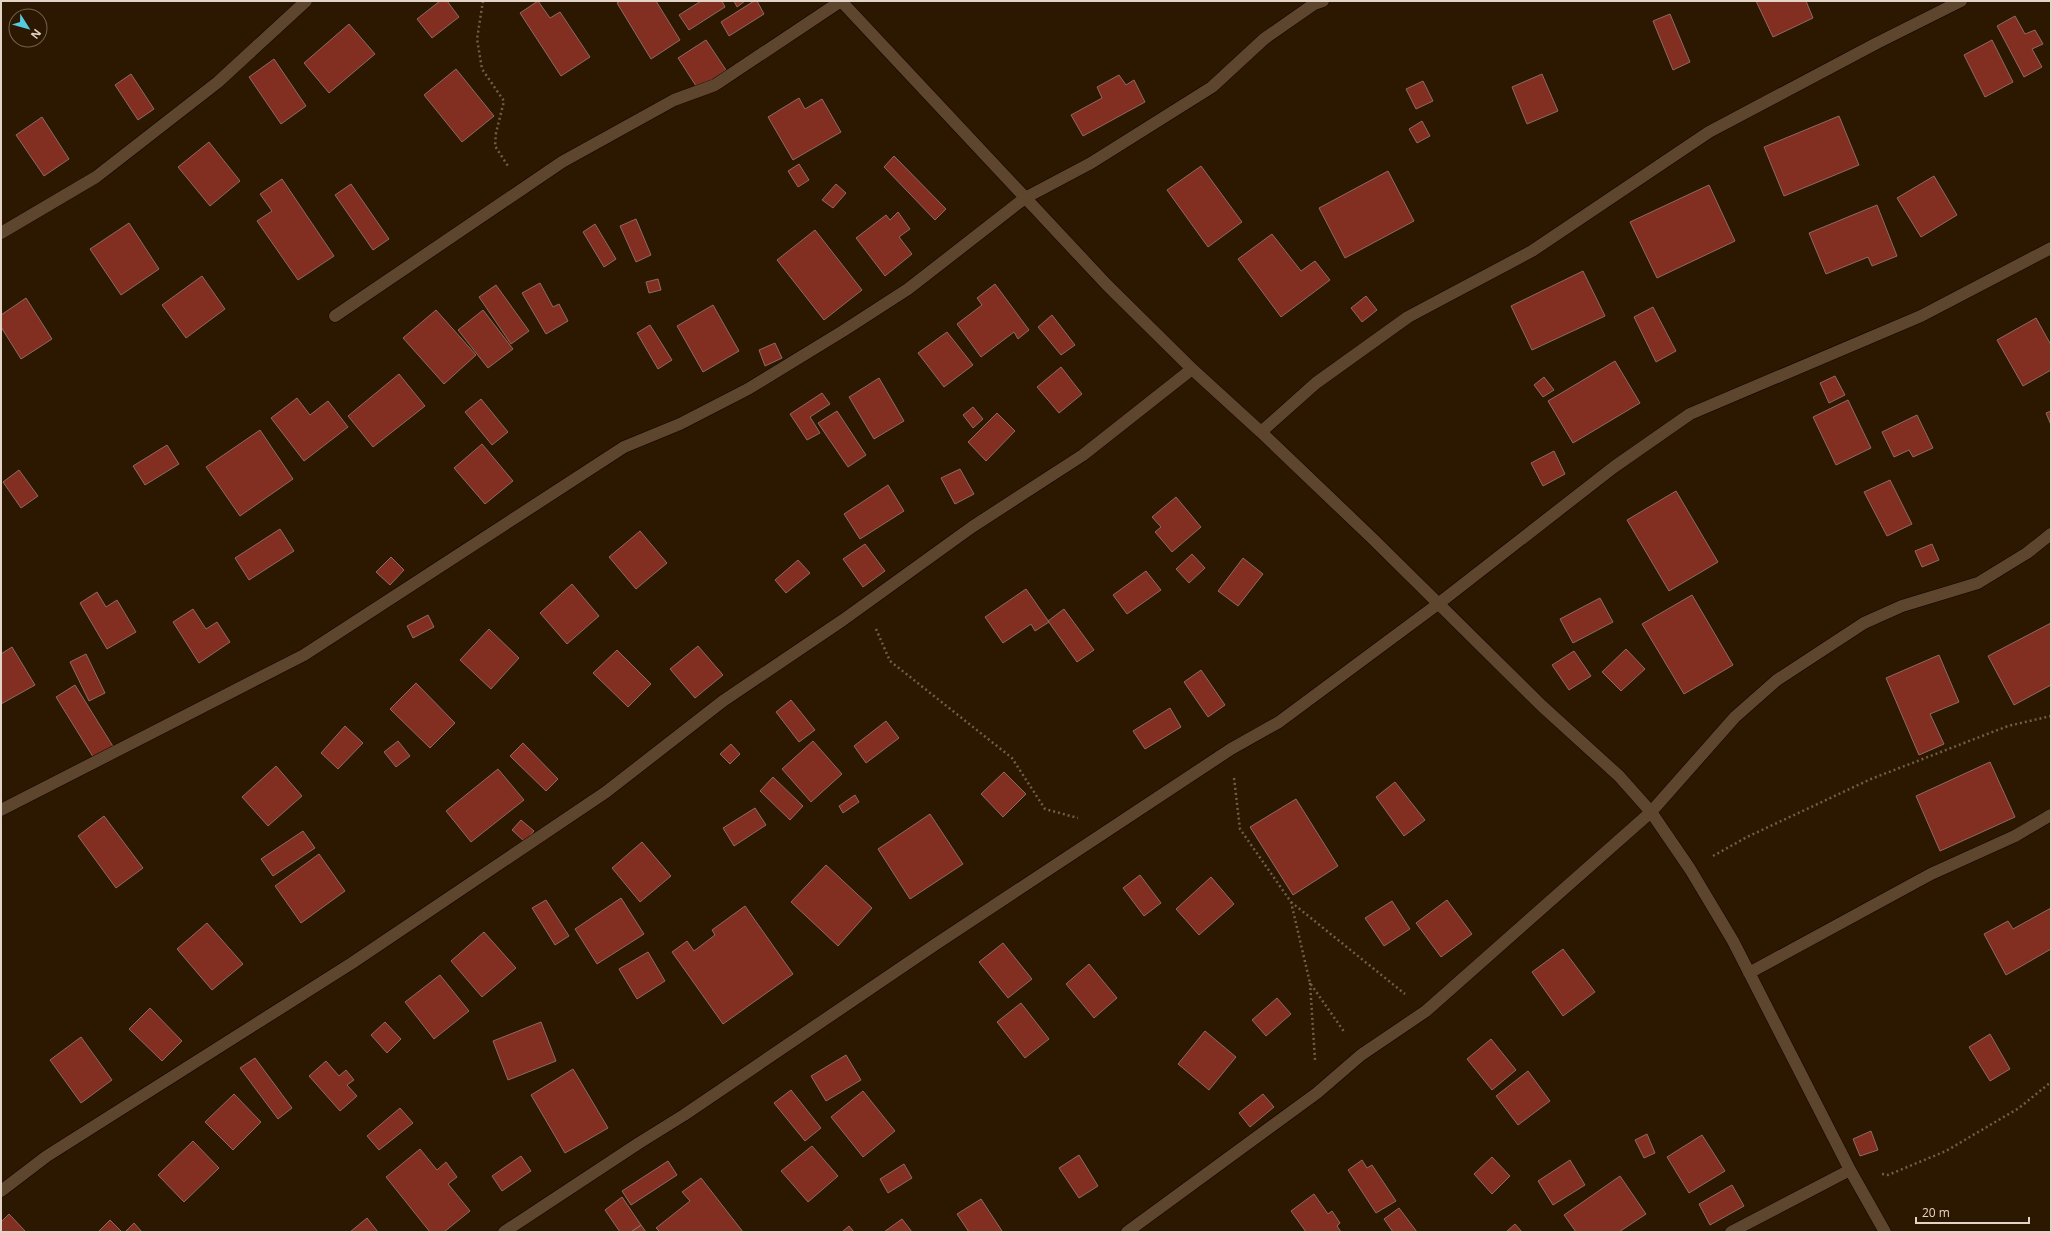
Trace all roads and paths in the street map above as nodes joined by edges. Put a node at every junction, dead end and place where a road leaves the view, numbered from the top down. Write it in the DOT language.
graph roads {
  1 [pos="306,1"];
  2 [pos="483,1"];
  3 [pos="841,1"];
  4 [pos="1322,1"];
  5 [pos="1961,1"];
  6 [pos="522,190"];
  7 [pos="1025,198"];
  8 [pos="1,233"];
  9 [pos="2051,248"];
  10 [pos="335,316"];
  11 [pos="1192,369"];
  12 [pos="1261,432"];
  13 [pos="2051,534"];
  14 [pos="1438,604"];
  15 [pos="865,605"];
  16 [pos="2051,716"];
  17 [pos="1231,749"];
  18 [pos="1,810"];
  19 [pos="1651,812"];
  20 [pos="2051,816"];
  21 [pos="1114,827"];
  22 [pos="1690,869"];
  23 [pos="1291,902"];
  24 [pos="1749,973"];
  25 [pos="1310,983"];
  26 [pos="1426,1011"];
  27 [pos="1360,1055"];
  28 [pos="2051,1082"];
  29 [pos="1317,1093"];
  30 [pos="1850,1170"];
  31 [pos="1,1191"];
  32 [pos="504,1232"];
  33 [pos="1127,1232"];
  34 [pos="1731,1232"];
  35 [pos="1885,1232"];
  1 -- 8 [label="street"];
  2 -- 6 [label="path"];
  3 -- 6 [label="street"];
  3 -- 7 [label="street"];
  4 -- 7 [label="street"];
  5 -- 12 [label="street"];
  6 -- 10 [label="street"];
  7 -- 11 [label="street"];
  7 -- 18 [label="street"];
  9 -- 14 [label="street"];
  11 -- 12 [label="street"];
  11 -- 15 [label="street"];
  12 -- 14 [label="street"];
  13 -- 19 [label="street"];
  14 -- 17 [label="street"];
  14 -- 19 [label="street"];
  15 -- 21 [label="path"];
  15 -- 31 [label="street"];
  16 -- 22 [label="path"];
  17 -- 21 [label="street"];
  17 -- 23 [label="path"];
  19 -- 22 [label="street"];
  19 -- 26 [label="street"];
  20 -- 24 [label="street"];
  21 -- 32 [label="street"];
  22 -- 24 [label="street"];
  23 -- 25 [label="path"];
  23 -- 26 [label="path"];
  24 -- 30 [label="street"];
  25 -- 27 [label="path"];
  25 -- 29 [label="path"];
  26 -- 27 [label="street"];
  27 -- 29 [label="street"];
  28 -- 30 [label="path"];
  29 -- 33 [label="street"];
  30 -- 34 [label="street"];
  30 -- 35 [label="street"];
}
